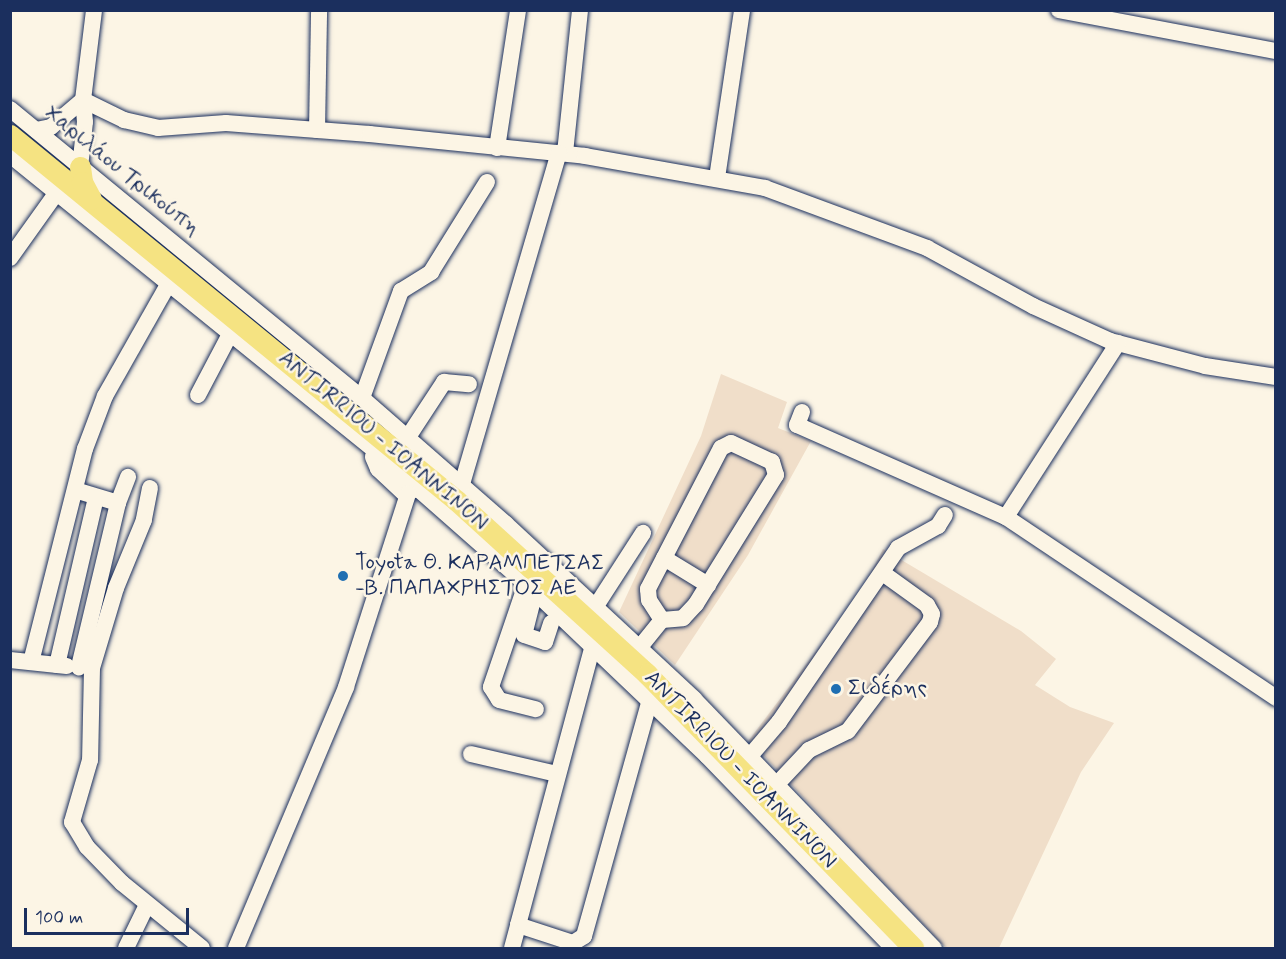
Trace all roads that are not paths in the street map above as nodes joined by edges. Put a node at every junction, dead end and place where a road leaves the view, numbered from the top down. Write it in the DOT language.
graph roads {
  1 [pos="94,10"];
  2 [pos="319,10"];
  3 [pos="518,10"];
  4 [pos="580,10"];
  5 [pos="742,10"];
  6 [pos="1059,10"];
  7 [pos="1275,51"];
  8 [pos="82,100"];
  9 [pos="10,108"];
  10 [pos="36,130"];
  11 [pos="317,130"];
  12 [pos="10,135"];
  13 [pos="497,148"];
  14 [pos="562,153"];
  15 [pos="10,155"];
  16 [pos="80,167"];
  17 [pos="717,178"];
  18 [pos="488,182"];
  19 [pos="57,192"];
  20 [pos="93,202"];
  21 [pos="10,258"];
  22 [pos="169,283"];
  23 [pos="221,306"];
  24 [pos="230,333"];
  25 [pos="1118,343"];
  26 [pos="272,367"];
  27 [pos="1275,377"];
  28 [pos="469,384"];
  29 [pos="198,395"];
  30 [pos="362,398"];
  31 [pos="802,412"];
  32 [pos="408,437"];
  33 [pos="128,477"];
  34 [pos="462,484"];
  35 [pos="150,488"];
  36 [pos="75,490"];
  37 [pos="413,491"];
  38 [pos="96,498"];
  39 [pos="118,503"];
  40 [pos="945,515"];
  41 [pos="1006,517"];
  42 [pos="643,533"];
  43 [pos="664,558"];
  44 [pos="884,574"];
  45 [pos="708,585"];
  46 [pos="530,588"];
  47 [pos="596,606"];
  48 [pos="662,620"];
  49 [pos="551,623"];
  50 [pos="593,645"];
  51 [pos="640,647"];
  52 [pos="10,660"];
  53 [pos="31,662"];
  54 [pos="57,665"];
  55 [pos="85,667"];
  56 [pos="1275,698"];
  57 [pos="650,700"];
  58 [pos="536,709"];
  59 [pos="471,754"];
  60 [pos="750,756"];
  61 [pos="557,774"];
  62 [pos="777,784"];
  63 [pos="147,904"];
  64 [pos="518,925"];
  65 [pos="126,948"];
  66 [pos="202,948"];
  67 [pos="236,948"];
  68 [pos="512,948"];
  69 [pos="893,948"];
  70 [pos="913,948"];
  71 [pos="934,948"];
  1 -- 8 [label="street"];
  2 -- 11 [label="street"];
  3 -- 13 [label="street"];
  4 -- 14 [label="street"];
  5 -- 17 [label="street"];
  6 -- 7 [label="street"];
  8 -- 10 [label="street"];
  8 -- 11 [label="street"];
  8 -- 16 [label="street"];
  9 -- 10 [label="street, Χαριλάου Τρικούπη"];
  10 -- 16 [label="street, Χαριλάου Τρικούπη"];
  11 -- 13 [label="street"];
  12 -- 20 [label="main road, ANTIRRIOU - IOANNINON"];
  13 -- 14 [label="street"];
  14 -- 17 [label="street"];
  14 -- 34 [label="street"];
  15 -- 19 [label="street"];
  16 -- 20 [label="main road"];
  16 -- 30 [label="street, Χαριλάου Τρικούπη"];
  17 -- 25 [label="street"];
  18 -- 30 [label="street"];
  19 -- 21 [label="street"];
  19 -- 22 [label="street"];
  20 -- 23 [label="main road, ANTIRRIOU - IOANNINON"];
  22 -- 24 [label="street"];
  22 -- 36 [label="street"];
  23 -- 26 [label="main road"];
  23 -- 70 [label="main road, ANTIRRIOU - IOANNINON"];
  24 -- 26 [label="street"];
  24 -- 29 [label="street"];
  25 -- 27 [label="street"];
  25 -- 41 [label="street"];
  26 -- 37 [label="street"];
  28 -- 32 [label="street"];
  30 -- 32 [label="street, Χαριλάου Τρικούπη"];
  31 -- 41 [label="street"];
  32 -- 34 [label="street, Χαριλάου Τρικούπη"];
  33 -- 39 [label="street"];
  34 -- 47 [label="street, Χαριλάου Τρικούπη"];
  35 -- 55 [label="street"];
  36 -- 38 [label="street"];
  36 -- 53 [label="street"];
  37 -- 46 [label="street"];
  37 -- 67 [label="street"];
  38 -- 39 [label="street"];
  38 -- 54 [label="street"];
  39 -- 55 [label="street"];
  40 -- 44 [label="street"];
  41 -- 56 [label="street"];
  42 -- 47 [label="street"];
  43 -- 45 [label="street"];
  43 -- 45 [label="street"];
  43 -- 48 [label="street"];
  44 -- 60 [label="street"];
  44 -- 62 [label="street"];
  45 -- 48 [label="street"];
  46 -- 49 [label="street"];
  46 -- 50 [label="street"];
  46 -- 58 [label="street"];
  47 -- 51 [label="street, Χαριλάου Τρικούπη"];
  48 -- 51 [label="street"];
  50 -- 57 [label="street"];
  50 -- 61 [label="street"];
  51 -- 60 [label="street, Χαριλάου Τρικούπη"];
  52 -- 53 [label="street"];
  53 -- 54 [label="street"];
  54 -- 55 [label="street"];
  55 -- 63 [label="street"];
  57 -- 64 [label="street"];
  57 -- 69 [label="street"];
  59 -- 61 [label="street"];
  60 -- 62 [label="street, Χαριλάου Τρικούπη"];
  61 -- 64 [label="street"];
  62 -- 71 [label="street, Χαριλάου Τρικούπη"];
  63 -- 65 [label="street"];
  63 -- 66 [label="street"];
  64 -- 68 [label="street"];
}
